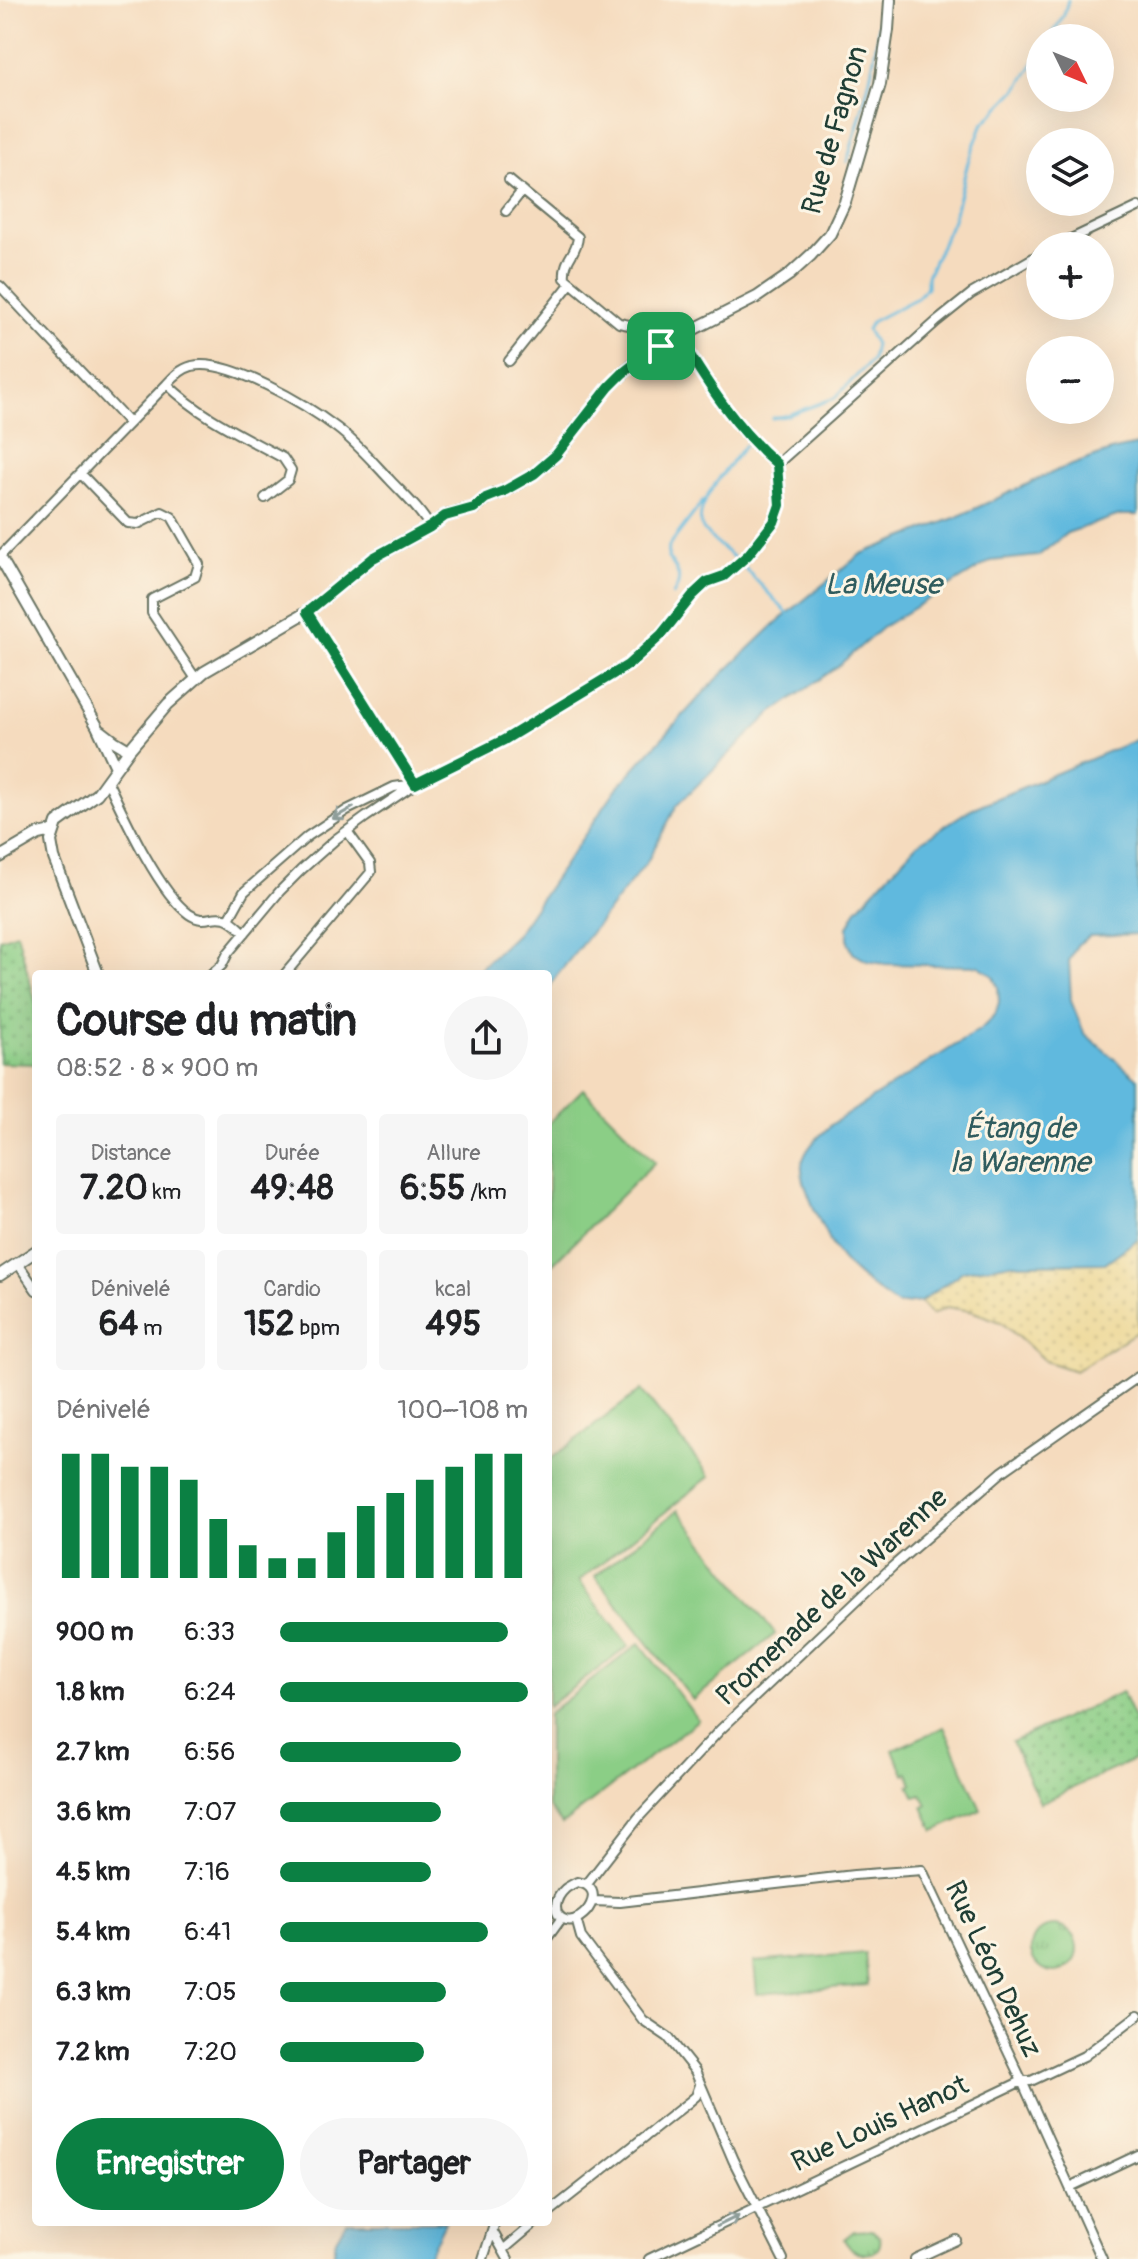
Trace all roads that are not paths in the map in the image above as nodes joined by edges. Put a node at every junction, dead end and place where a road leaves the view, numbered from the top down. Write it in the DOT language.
graph roads {
  1 [pos="890,0"];
  2 [pos="509,180"];
  3 [pos="522,191"];
  4 [pos="1138,207"];
  5 [pos="506,211"];
  6 [pos="1085,232"];
  7 [pos="1026,262"];
  8 [pos="571,283"];
  9 [pos="0,286"];
  10 [pos="679,337"];
  11 [pos="661,346"];
  12 [pos="509,361"];
  13 [pos="167,384"];
  14 [pos="129,423"];
  15 [pos="777,464"];
  16 [pos="81,474"];
  17 [pos="265,498"];
  18 [pos="430,527"];
  19 [pos="0,558"];
  20 [pos="307,612"];
  21 [pos="196,679"];
  22 [pos="97,726"];
  23 [pos="129,750"];
  24 [pos="116,767"];
  25 [pos="107,780"];
  26 [pos="415,784"];
  27 [pos="53,831"];
  28 [pos="347,831"];
  29 [pos="0,857"];
  30 [pos="229,919"];
  31 [pos="245,933"];
  32 [pos="96,970"];
  33 [pos="216,970"];
  34 [pos="288,970"];
  35 [pos="32,1254"];
  36 [pos="19,1265"];
  37 [pos="0,1275"];
  38 [pos="32,1284"];
  39 [pos="1138,1377"];
  40 [pos="587,1884"];
  41 [pos="592,1901"];
  42 [pos="561,1919"];
  43 [pos="576,1919"];
  44 [pos="552,1931"];
  45 [pos="1137,2020"];
  46 [pos="1022,2081"];
  47 [pos="700,2085"];
  48 [pos="1138,2155"];
  49 [pos="1070,2187"];
  50 [pos="757,2207"];
  51 [pos="552,2210"];
  52 [pos="494,2226"];
  53 [pos="531,2226"];
  54 [pos="493,2232"];
  55 [pos="956,2240"];
  56 [pos="503,2250"];
  57 [pos="483,2259"];
  58 [pos="508,2259"];
  59 [pos="649,2259"];
  60 [pos="783,2259"];
  61 [pos="915,2259"];
  62 [pos="1102,2259"];
  1 -- 10 [label="street, Rue de Fagnon"];
  2 -- 3 [label="street"];
  3 -- 5 [label="street"];
  3 -- 8 [label="street"];
  4 -- 6 [label="street"];
  7 -- 15 [label="street"];
  8 -- 11 [label="street"];
  8 -- 12 [label="street"];
  9 -- 14 [label="street"];
  10 -- 11 [label="street, Rue de Fagnon"];
  10 -- 15 [label="street"];
  11 -- 18 [label="street, Rue de Fagnon"];
  13 -- 14 [label="street"];
  13 -- 17 [label="street"];
  13 -- 18 [label="street"];
  14 -- 16 [label="street"];
  15 -- 26 [label="street"];
  16 -- 19 [label="street"];
  16 -- 21 [label="street"];
  18 -- 20 [label="street, Rue de Fagnon"];
  19 -- 22 [label="street"];
  20 -- 21 [label="street, Rue de Fagnon"];
  20 -- 26 [label="street"];
  21 -- 23 [label="street, Rue de Fagnon"];
  22 -- 23 [label="street"];
  22 -- 24 [label="street"];
  23 -- 24 [label="street, Rue de Fagnon"];
  24 -- 25 [label="street, Rue de Fagnon"];
  25 -- 27 [label="street, Rue de Fagnon"];
  25 -- 30 [label="street"];
  26 -- 28 [label="street"];
  26 -- 30 [label="street, one-way"];
  27 -- 29 [label="street, Rue de Fagnon"];
  27 -- 32 [label="street"];
  28 -- 31 [label="street"];
  28 -- 34 [label="street"];
  30 -- 31 [label="street"];
  31 -- 33 [label="street"];
  35 -- 36 [label="street"];
  36 -- 37 [label="street"];
  36 -- 38 [label="street"];
  39 -- 40 [label="street, Promenade de la Warenne"];
  40 -- 41 [label="street"];
  40 -- 42 [label="street"];
  41 -- 43 [label="street"];
  41 -- 46 [label="street, Rue Léon Dehuz"];
  42 -- 43 [label="street"];
  42 -- 44 [label="street"];
  43 -- 47 [label="street"];
  45 -- 46 [label="street, Rue Louis Hanot"];
  46 -- 49 [label="street, Rue Léon Dehuz"];
  46 -- 50 [label="street, Rue Louis Hanot"];
  47 -- 50 [label="street"];
  47 -- 51 [label="street"];
  48 -- 49 [label="street"];
  49 -- 62 [label="street, Rue Léon Dehuz"];
  59 -- 50 [label="street, Rue Louis Hanot, one-way"];
  50 -- 60 [label="street"];
  52 -- 54 [label="street"];
  53 -- 56 [label="street"];
  54 -- 56 [label="street"];
  54 -- 57 [label="street"];
  55 -- 61 [label="street"];
  56 -- 58 [label="street"];
}
